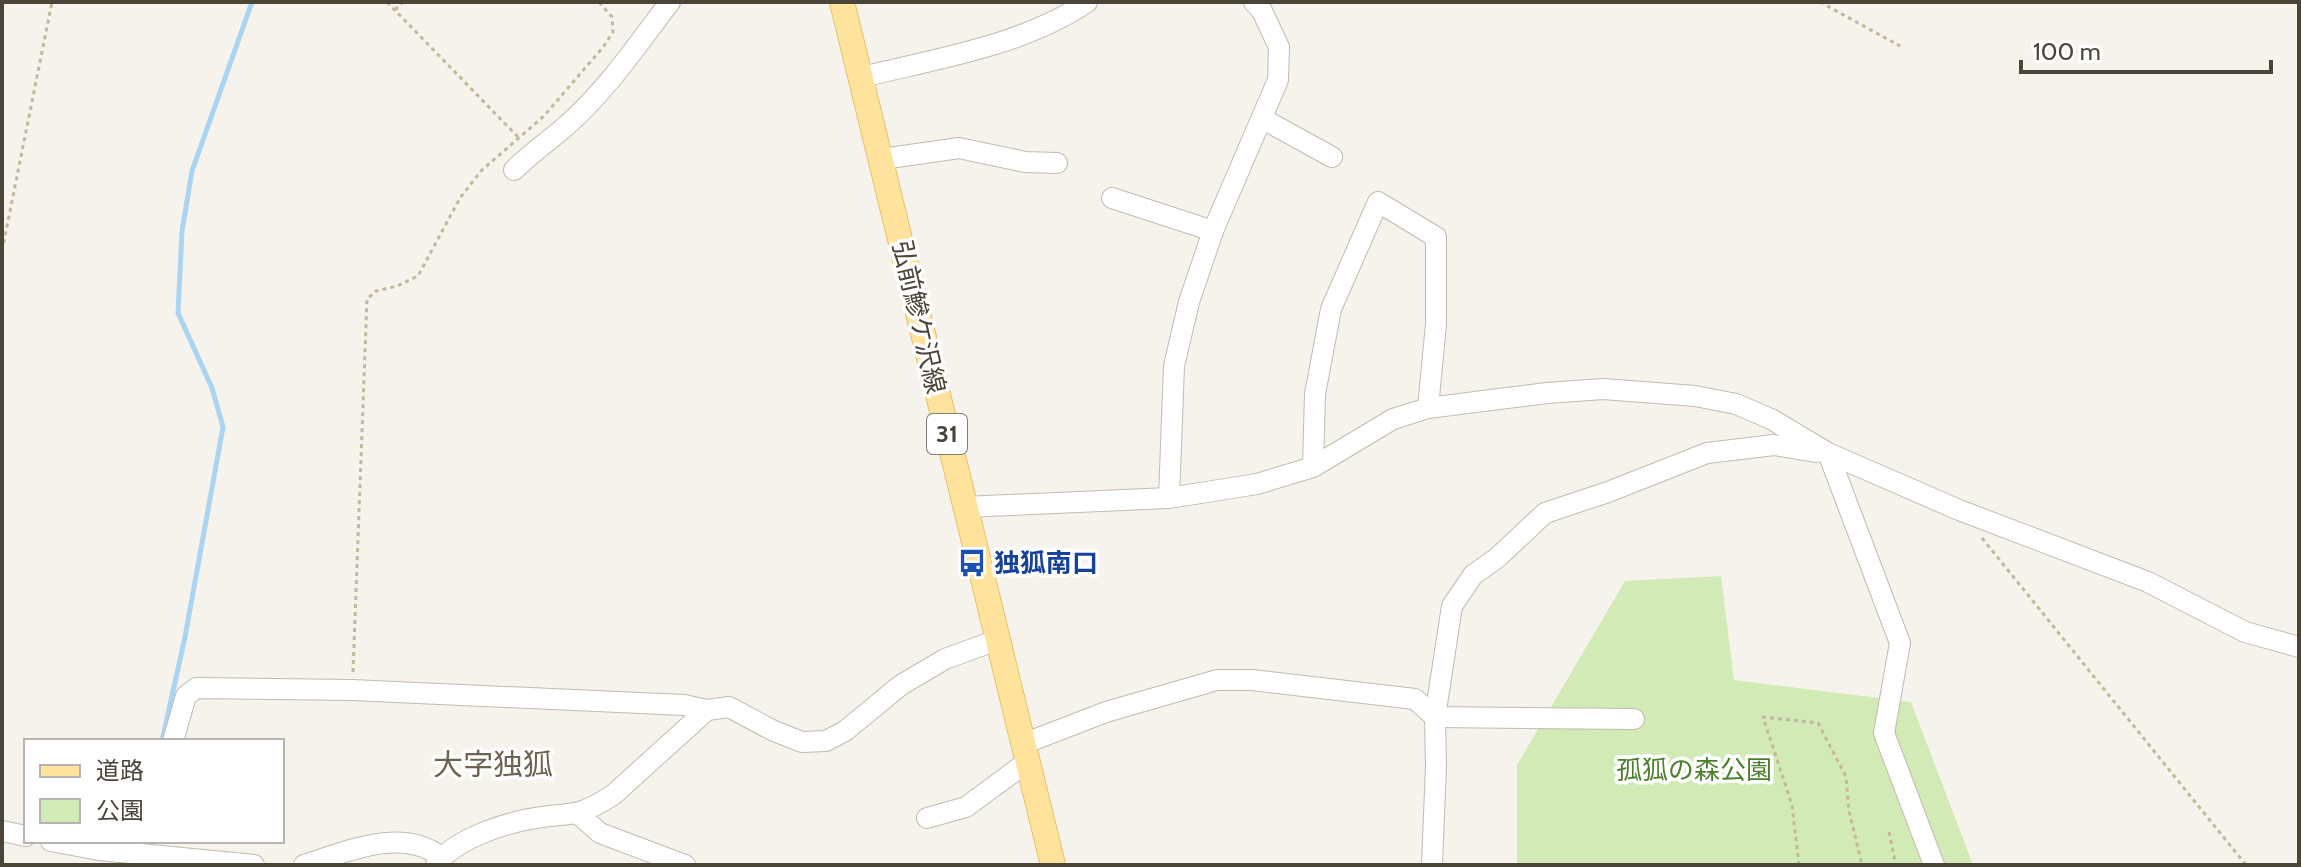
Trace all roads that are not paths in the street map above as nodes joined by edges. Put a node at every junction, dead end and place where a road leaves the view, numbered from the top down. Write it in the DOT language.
graph roads {
  1 [pos="670,2"];
  2 [pos="842,2"];
  3 [pos="1087,2"];
  4 [pos="1254,2"];
  5 [pos="862,77"];
  6 [pos="1263,119"];
  7 [pos="1332,157"];
  8 [pos="882,159"];
  9 [pos="1057,163"];
  10 [pos="514,170"];
  11 [pos="1112,198"];
  12 [pos="1213,231"];
  13 [pos="1428,408"];
  14 [pos="1828,453"];
  15 [pos="1313,467"];
  16 [pos="1169,498"];
  17 [pos="964,507"];
  18 [pos="997,640"];
  19 [pos="2299,647"];
  20 [pos="707,710"];
  21 [pos="1435,717"];
  22 [pos="1634,719"];
  23 [pos="174,739"];
  24 [pos="1025,753"];
  25 [pos="577,813"];
  26 [pos="927,818"];
  27 [pos="2,831"];
  28 [pos="24,836"];
  29 [pos="68,843"];
  30 [pos="128,850"];
  31 [pos="439,861"];
  32 [pos="254,865"];
  33 [pos="304,865"];
  34 [pos="685,865"];
  35 [pos="1053,865"];
  36 [pos="1432,865"];
  37 [pos="1934,865"];
  1 -- 10 [label="street"];
  2 -- 5 [label="main road, 弘前鰺ケ沢線 / 31"];
  3 -- 5 [label="street"];
  4 -- 6 [label="street"];
  5 -- 8 [label="main road, 弘前鰺ケ沢線 / 31"];
  6 -- 7 [label="street"];
  6 -- 12 [label="street"];
  8 -- 9 [label="street"];
  8 -- 17 [label="main road, 弘前鰺ケ沢線 / 31"];
  11 -- 12 [label="street"];
  12 -- 16 [label="street"];
  13 -- 14 [label="street"];
  13 -- 15 [label="street"];
  13 -- 15 [label="street"];
  14 -- 19 [label="street"];
  14 -- 21 [label="street"];
  14 -- 37 [label="street"];
  15 -- 16 [label="street"];
  16 -- 17 [label="street"];
  17 -- 18 [label="main road, 弘前鰺ケ沢線 / 31"];
  18 -- 20 [label="street"];
  18 -- 24 [label="main road, 弘前鰺ケ沢線 / 31"];
  20 -- 23 [label="street"];
  20 -- 25 [label="street"];
  21 -- 22 [label="street"];
  21 -- 24 [label="street"];
  21 -- 36 [label="street"];
  24 -- 26 [label="street"];
  24 -- 35 [label="main road, 弘前鰺ケ沢線 / 31"];
  25 -- 31 [label="street"];
  25 -- 34 [label="street"];
  27 -- 28 [label="street"];
  29 -- 30 [label="street"];
  30 -- 32 [label="street"];
  31 -- 33 [label="street"];
}
